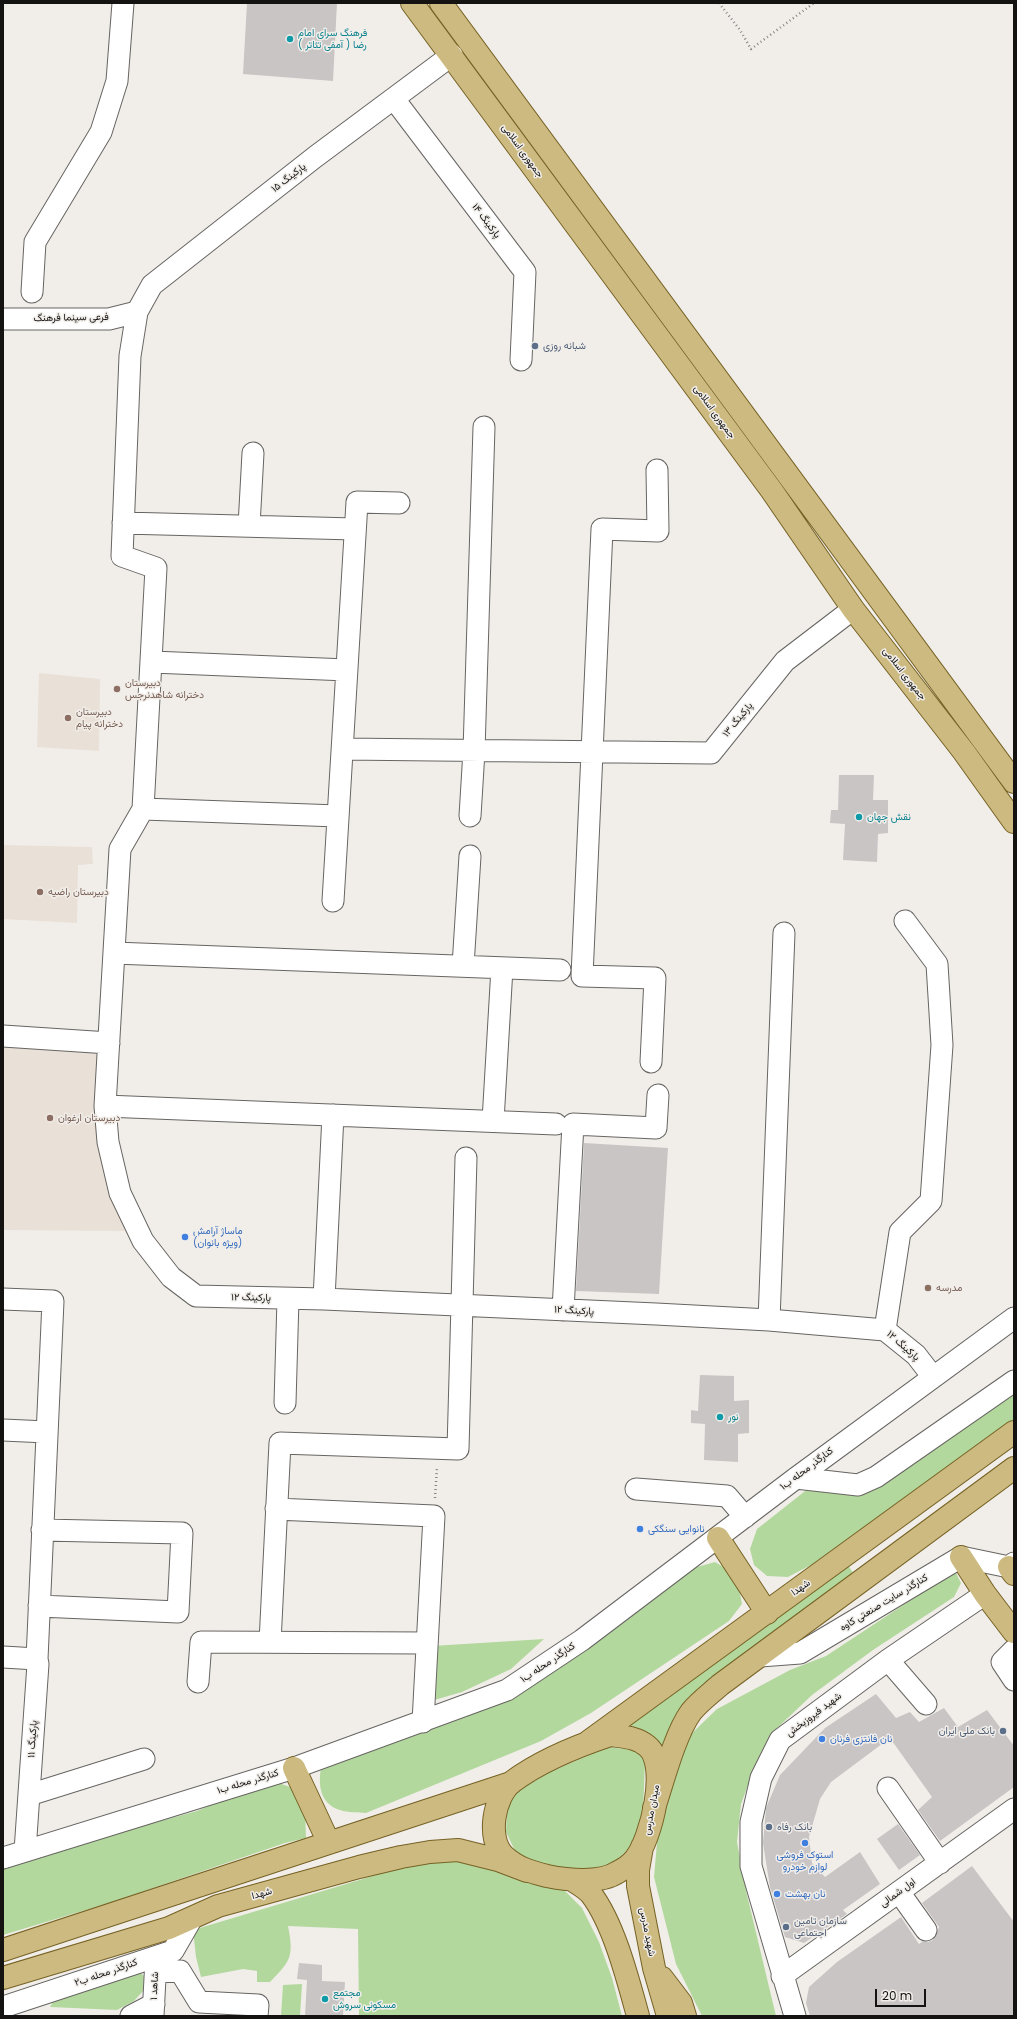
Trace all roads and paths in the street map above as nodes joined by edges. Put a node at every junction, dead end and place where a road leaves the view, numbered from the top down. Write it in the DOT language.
graph roads {
  1 [pos="123,3"];
  2 [pos="412,3"];
  3 [pos="441,3"];
  4 [pos="719,3"];
  5 [pos="814,3"];
  6 [pos="452,55"];
  7 [pos="394,99"];
  8 [pos="581,193"];
  9 [pos="563,206"];
  10 [pos="32,292"];
  11 [pos="137,312"];
  12 [pos="3,319"];
  13 [pos="521,360"];
  14 [pos="484,427"];
  15 [pos="253,453"];
  16 [pos="657,470"];
  17 [pos="399,503"];
  18 [pos="123,523"];
  19 [pos="249,526"];
  20 [pos="355,529"];
  21 [pos="853,609"];
  22 [pos="152,662"];
  23 [pos="347,670"];
  24 [pos="343,749"];
  25 [pos="474,751"];
  26 [pos="592,753"];
  27 [pos="1014,782"];
  28 [pos="143,808"];
  29 [pos="338,816"];
  30 [pos="470,816"];
  31 [pos="1014,822"];
  32 [pos="470,856"];
  33 [pos="333,901"];
  34 [pos="905,921"];
  35 [pos="784,933"];
  36 [pos="114,953"];
  37 [pos="463,966"];
  38 [pos="502,968"];
  39 [pos="560,970"];
  40 [pos="3,1036"];
  41 [pos="109,1043"];
  42 [pos="651,1062"];
  43 [pos="658,1095"];
  44 [pos="105,1106"];
  45 [pos="333,1115"];
  46 [pos="493,1122"];
  47 [pos="556,1124"];
  48 [pos="466,1158"];
  49 [pos="3,1299"];
  50 [pos="288,1299"];
  51 [pos="324,1299"];
  52 [pos="462,1306"];
  53 [pos="563,1310"];
  54 [pos="1014,1318"];
  55 [pos="769,1320"];
  56 [pos="885,1330"];
  57 [pos="933,1377"];
  58 [pos="1014,1381"];
  59 [pos="285,1403"];
  60 [pos="3,1430"];
  61 [pos="47,1432"];
  62 [pos="1014,1432"];
  63 [pos="438,1449"];
  64 [pos="1014,1468"];
  65 [pos="796,1478"];
  66 [pos="636,1489"];
  67 [pos="276,1509"];
  68 [pos="434,1516"];
  69 [pos="745,1517"];
  70 [pos="42,1530"];
  71 [pos="718,1538"];
  72 [pos="961,1557"];
  73 [pos="1012,1568"];
  74 [pos="985,1594"];
  75 [pos="39,1606"];
  76 [pos="767,1613"];
  77 [pos="1014,1632"];
  78 [pos="270,1642"];
  79 [pos="427,1643"];
  80 [pos="1014,1650"];
  81 [pos="760,1656"];
  82 [pos="3,1657"];
  83 [pos="36,1659"];
  84 [pos="888,1660"];
  85 [pos="1014,1680"];
  86 [pos="198,1682"];
  87 [pos="926,1704"];
  88 [pos="423,1722"];
  89 [pos="588,1742"];
  90 [pos="144,1759"];
  91 [pos="294,1768"];
  92 [pos="511,1783"];
  93 [pos="888,1788"];
  94 [pos="29,1795"];
  95 [pos="654,1808"];
  96 [pos="1014,1809"];
  97 [pos="329,1843"];
  98 [pos="642,1846"];
  99 [pos="25,1852"];
  100 [pos="3,1858"];
  101 [pos="940,1862"];
  102 [pos="527,1871"];
  103 [pos="574,1881"];
  104 [pos="899,1892"];
  105 [pos="192,1918"];
  106 [pos="926,1930"];
  107 [pos="3,1950"];
  108 [pos="156,1964"];
  109 [pos="654,1968"];
  110 [pos="782,1976"];
  111 [pos="3,1978"];
  112 [pos="3,2007"];
  113 [pos="36,2007"];
  114 [pos="198,2009"];
  115 [pos="154,2010"];
  116 [pos="131,2016"];
  117 [pos="257,2016"];
  118 [pos="638,2016"];
  119 [pos="668,2016"];
  120 [pos="685,2016"];
  121 [pos="795,2016"];
  1 -- 10 [label="street"];
  2 -- 6 [label="main road, جمهوری اسلامی"];
  3 -- 8 [label="main road"];
  4 -- 5 [label="path"];
  6 -- 7 [label="street, پارکینگ ۱۵"];
  6 -- 9 [label="main road, جمهوری اسلامی"];
  7 -- 11 [label="street, پارکینگ ۱۵"];
  7 -- 13 [label="street, پارکینگ ۱۴"];
  8 -- 9 [label="main road"];
  8 -- 27 [label="main road"];
  9 -- 21 [label="main road, جمهوری اسلامی"];
  11 -- 12 [label="street, فرعی سینما فرهنگ"];
  11 -- 18 [label="street"];
  14 -- 25 [label="street"];
  15 -- 19 [label="street"];
  16 -- 26 [label="street"];
  17 -- 20 [label="street"];
  18 -- 19 [label="street"];
  18 -- 22 [label="street"];
  19 -- 20 [label="street"];
  20 -- 23 [label="street"];
  21 -- 26 [label="street, پارکینگ ۱۳"];
  21 -- 31 [label="main road, جمهوری اسلامی"];
  22 -- 23 [label="street"];
  22 -- 28 [label="street"];
  23 -- 24 [label="street"];
  24 -- 25 [label="street"];
  24 -- 29 [label="street"];
  25 -- 26 [label="street"];
  25 -- 30 [label="street"];
  26 -- 42 [label="street"];
  28 -- 29 [label="street"];
  28 -- 36 [label="street"];
  29 -- 33 [label="street"];
  32 -- 37 [label="street"];
  34 -- 56 [label="street"];
  35 -- 55 [label="street"];
  36 -- 37 [label="street"];
  36 -- 41 [label="street"];
  37 -- 38 [label="street"];
  38 -- 39 [label="street"];
  38 -- 46 [label="street"];
  40 -- 41 [label="street"];
  41 -- 44 [label="street"];
  43 -- 53 [label="street"];
  44 -- 45 [label="street"];
  44 -- 50 [label="street, پارکینگ ۱۲"];
  45 -- 46 [label="street"];
  45 -- 51 [label="street"];
  46 -- 47 [label="street"];
  48 -- 52 [label="street"];
  49 -- 61 [label="street, پارکینگ ۱۱"];
  50 -- 51 [label="street, پارکینگ ۱۲"];
  50 -- 59 [label="street"];
  51 -- 52 [label="street, پارکینگ ۱۲"];
  52 -- 53 [label="street, پارکینگ ۱۲"];
  52 -- 63 [label="street"];
  53 -- 55 [label="street, پارکینگ ۱۲"];
  54 -- 57 [label="street, کنارگذر محله ب۱"];
  55 -- 56 [label="street, پارکینگ ۱۲"];
  56 -- 57 [label="street, پارکینگ ۱۲"];
  57 -- 65 [label="street, کنارگذر محله ب۱"];
  58 -- 65 [label="street"];
  60 -- 61 [label="street"];
  61 -- 70 [label="street, پارکینگ ۱۱"];
  62 -- 76 [label="main road, شهدا"];
  63 -- 67 [label="street"];
  63 -- 68 [label="path"];
  64 -- 81 [label="main road"];
  65 -- 69 [label="street, کنارگذر محله ب۱"];
  66 -- 69 [label="street"];
  67 -- 68 [label="street"];
  67 -- 78 [label="street"];
  68 -- 79 [label="street"];
  69 -- 71 [label="street, کنارگذر محله ب۱"];
  70 -- 75 [label="street, پارکینگ ۱۱"];
  70 -- 75 [label="street"];
  71 -- 76 [label="main road"];
  71 -- 88 [label="street, کنارگذر محله ب۱"];
  72 -- 73 [label="street"];
  72 -- 74 [label="main road"];
  72 -- 81 [label="street, کنارگذر سایت صنعتی کاوه"];
  74 -- 77 [label="main road"];
  74 -- 84 [label="street, شهید فیروزبخش"];
  75 -- 83 [label="street, پارکینگ ۱۱"];
  76 -- 89 [label="main road, شهدا"];
  78 -- 79 [label="street"];
  78 -- 86 [label="street"];
  79 -- 88 [label="street"];
  80 -- 85 [label="street"];
  81 -- 95 [label="main road"];
  82 -- 83 [label="street"];
  83 -- 94 [label="street, پارکینگ ۱۱"];
  84 -- 87 [label="street"];
  84 -- 110 [label="street, شهید فیروزبخش"];
  88 -- 91 [label="street, کنارگذر محله ب۱"];
  89 -- 92 [label="main road, میدان مدرس"];
  89 -- 95 [label="main road, میدان مدرس"];
  90 -- 94 [label="street"];
  91 -- 97 [label="main road"];
  91 -- 99 [label="street, کنارگذر محله ب۱"];
  92 -- 97 [label="main road"];
  92 -- 102 [label="main road, میدان مدرس"];
  93 -- 101 [label="street"];
  94 -- 99 [label="street, پارکینگ ۱۱"];
  95 -- 98 [label="main road, میدان مدرس"];
  96 -- 101 [label="street, اول شمالی"];
  97 -- 107 [label="main road"];
  98 -- 103 [label="main road, میدان مدرس"];
  98 -- 109 [label="main road, شهید مدرس"];
  99 -- 100 [label="street, کنارگذر محله ب۱"];
  101 -- 104 [label="street, اول شمالی"];
  102 -- 103 [label="main road, میدان مدرس"];
  102 -- 105 [label="main road, شهدا"];
  103 -- 118 [label="main road"];
  104 -- 106 [label="street"];
  104 -- 110 [label="street, اول شمالی"];
  105 -- 108 [label="street, کنارگذر محله ب۲"];
  105 -- 111 [label="main road, شهدا"];
  108 -- 113 [label="street, کنارگذر محله ب۲"];
  108 -- 114 [label="street"];
  108 -- 115 [label="street, شاهد ۱"];
  109 -- 119 [label="main road, شهید مدرس"];
  109 -- 120 [label="main road"];
  110 -- 121 [label="street, شهید فیروزبخش"];
  112 -- 113 [label="street, کنارگذر محله ب۲"];
  114 -- 117 [label="street"];
  115 -- 116 [label="street"];
}
